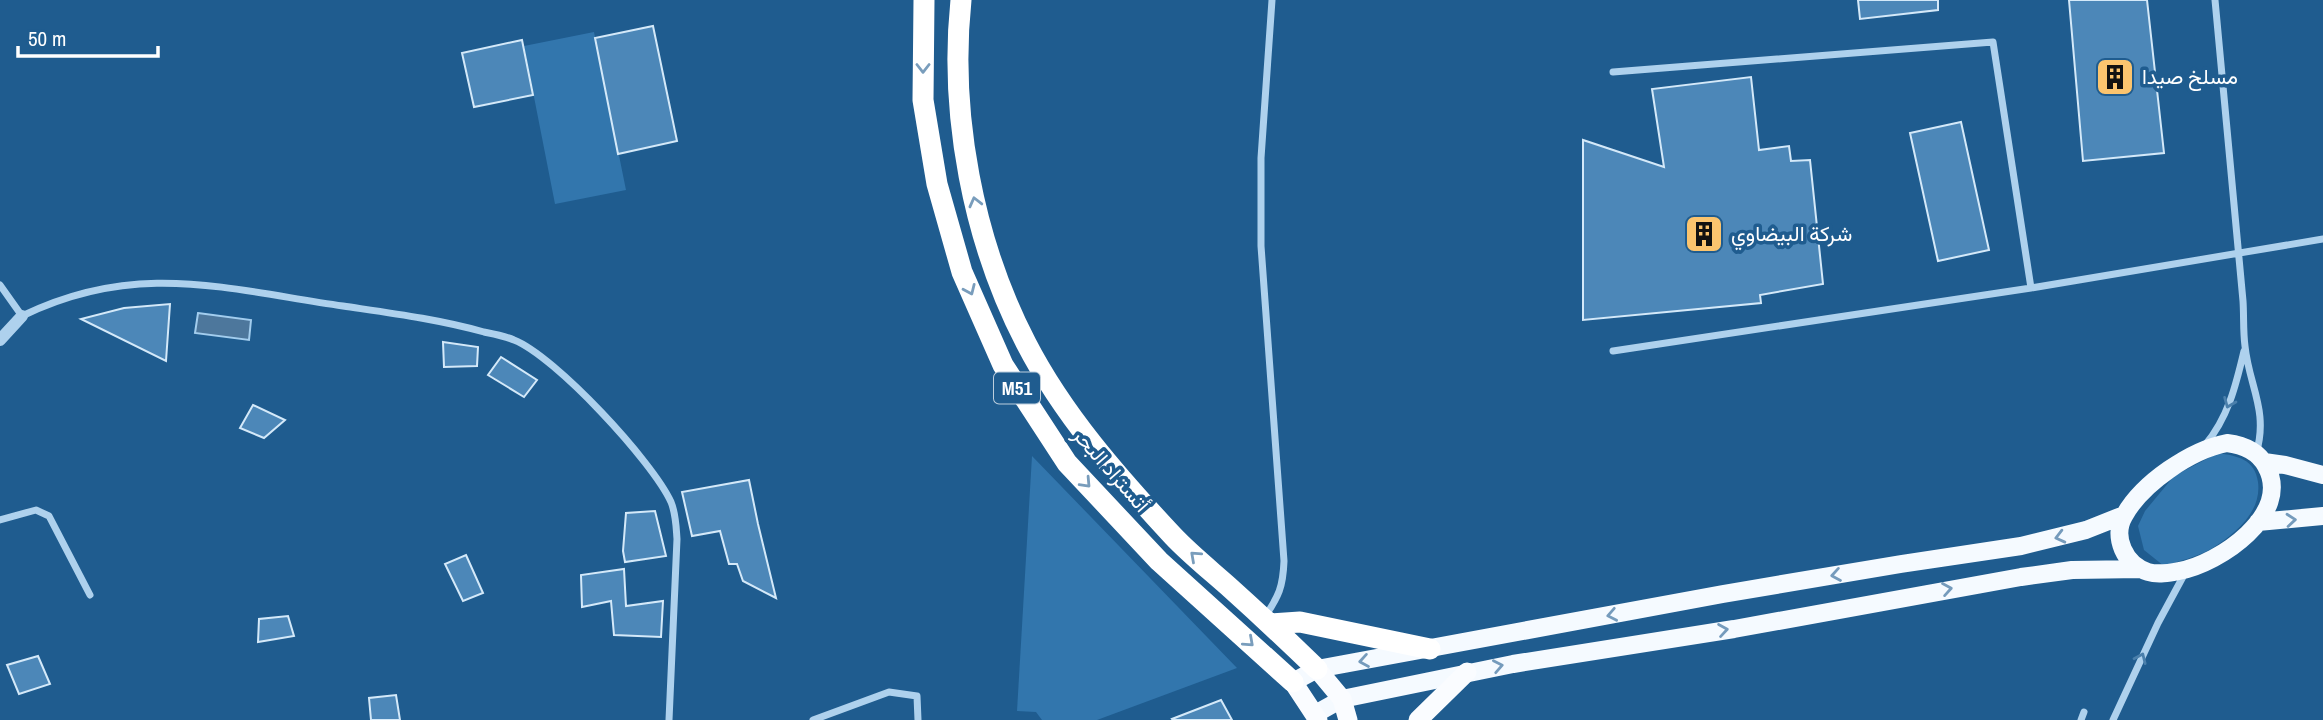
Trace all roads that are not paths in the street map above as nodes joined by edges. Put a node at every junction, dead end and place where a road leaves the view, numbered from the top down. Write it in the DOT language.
graph roads {
  1 [pos="924,0"];
  2 [pos="961,0"];
  3 [pos="1272,0"];
  4 [pos="2215,0"];
  5 [pos="1613,72"];
  6 [pos="2323,239"];
  7 [pos="2238,254"];
  8 [pos="0,285"];
  9 [pos="2031,288"];
  10 [pos="22,316"];
  11 [pos="0,340"];
  12 [pos="2245,347"];
  13 [pos="1613,351"];
  14 [pos="2199,452"];
  15 [pos="2260,458"];
  16 [pos="2323,475"];
  17 [pos="2124,515"];
  18 [pos="2323,516"];
  19 [pos="0,520"];
  20 [pos="2258,522"];
  21 [pos="2141,569"];
  22 [pos="2188,570"];
  23 [pos="90,595"];
  24 [pos="1267,621"];
  25 [pos="1430,649"];
  26 [pos="1317,669"];
  27 [pos="1467,672"];
  28 [pos="1293,682"];
  29 [pos="1342,699"];
  30 [pos="1317,717"];
  31 [pos="669,720"];
  32 [pos="813,720"];
  33 [pos="918,720"];
  34 [pos="1348,720"];
  35 [pos="1418,720"];
  36 [pos="2113,720"];
  1 -- 28 [label="highway, أتستراد البحر / M51, one-way"];
  24 -- 2 [label="highway, أتستراد البحر / M51, one-way"];
  3 -- 24 [label="street"];
  4 -- 7 [label="street"];
  5 -- 9 [label="street"];
  6 -- 7 [label="street"];
  7 -- 9 [label="street"];
  7 -- 12 [label="street"];
  8 -- 10 [label="street"];
  9 -- 13 [label="street"];
  10 -- 11 [label="street"];
  10 -- 31 [label="street"];
  12 -- 14 [label="street, one-way"];
  12 -- 15 [label="street"];
  14 -- 15 [label="main road"];
  14 -- 17 [label="main road"];
  15 -- 16 [label="main road"];
  15 -- 20 [label="main road"];
  17 -- 21 [label="main road"];
  17 -- 25 [label="main road, one-way"];
  20 -- 18 [label="main road, one-way"];
  19 -- 23 [label="street"];
  20 -- 22 [label="main road"];
  21 -- 22 [label="main road"];
  27 -- 21 [label="main road, one-way"];
  36 -- 22 [label="street, one-way"];
  24 -- 25 [label="highway"];
  24 -- 26 [label="highway, أتستراد البحر / M51"];
  25 -- 26 [label="main road, one-way"];
  26 -- 28 [label="main road"];
  26 -- 29 [label="highway"];
  27 -- 29 [label="main road"];
  27 -- 35 [label="highway"];
  28 -- 30 [label="highway, أتستراد البحر"];
  29 -- 30 [label="main road"];
  29 -- 34 [label="highway"];
  32 -- 33 [label="street"];
}
